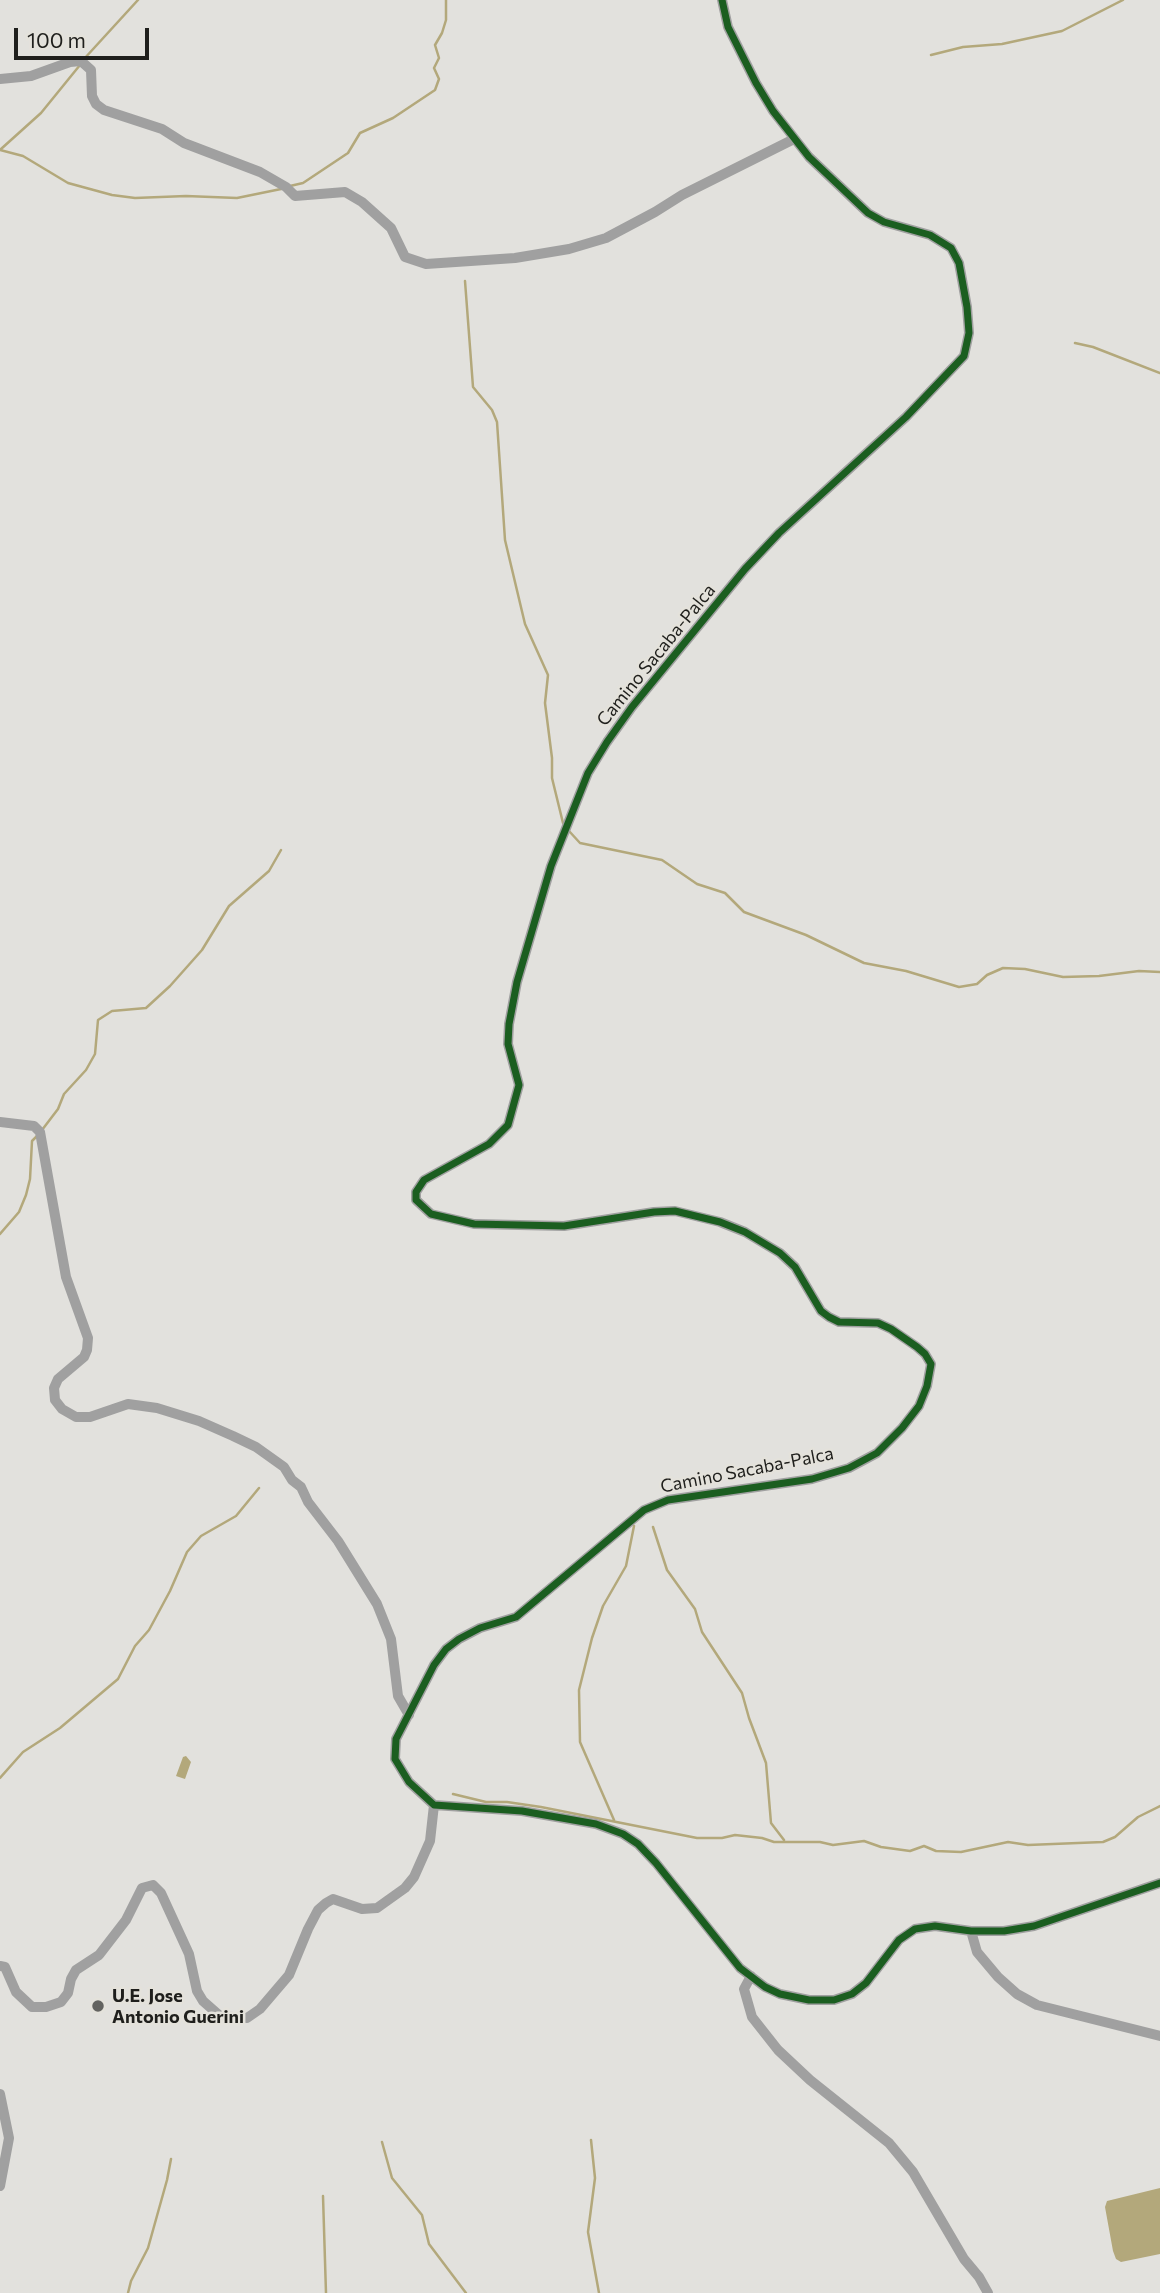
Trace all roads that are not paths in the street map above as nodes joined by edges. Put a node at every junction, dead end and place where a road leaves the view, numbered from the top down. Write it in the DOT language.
graph roads {
  1 [pos="722,0"];
  2 [pos="0,79"];
  3 [pos="794,139"];
  4 [pos="0,1122"];
  5 [pos="409,1716"];
  6 [pos="434,1805"];
  7 [pos="1160,1883"];
  8 [pos="971,1931"];
  9 [pos="0,1966"];
  10 [pos="751,1976"];
  11 [pos="1160,2036"];
  12 [pos="0,2094"];
  13 [pos="0,2186"];
  14 [pos="988,2293"];
  1 -- 3 [label="street, Camino Sacaba-Palca"];
  2 -- 3 [label="street"];
  3 -- 5 [label="street, Camino Sacaba-Palca"];
  4 -- 5 [label="street"];
  5 -- 6 [label="street, Camino Sacaba-Palca"];
  6 -- 9 [label="street"];
  6 -- 10 [label="street"];
  7 -- 8 [label="street"];
  8 -- 10 [label="street"];
  8 -- 11 [label="street"];
  10 -- 14 [label="street"];
  12 -- 13 [label="street"];
}
